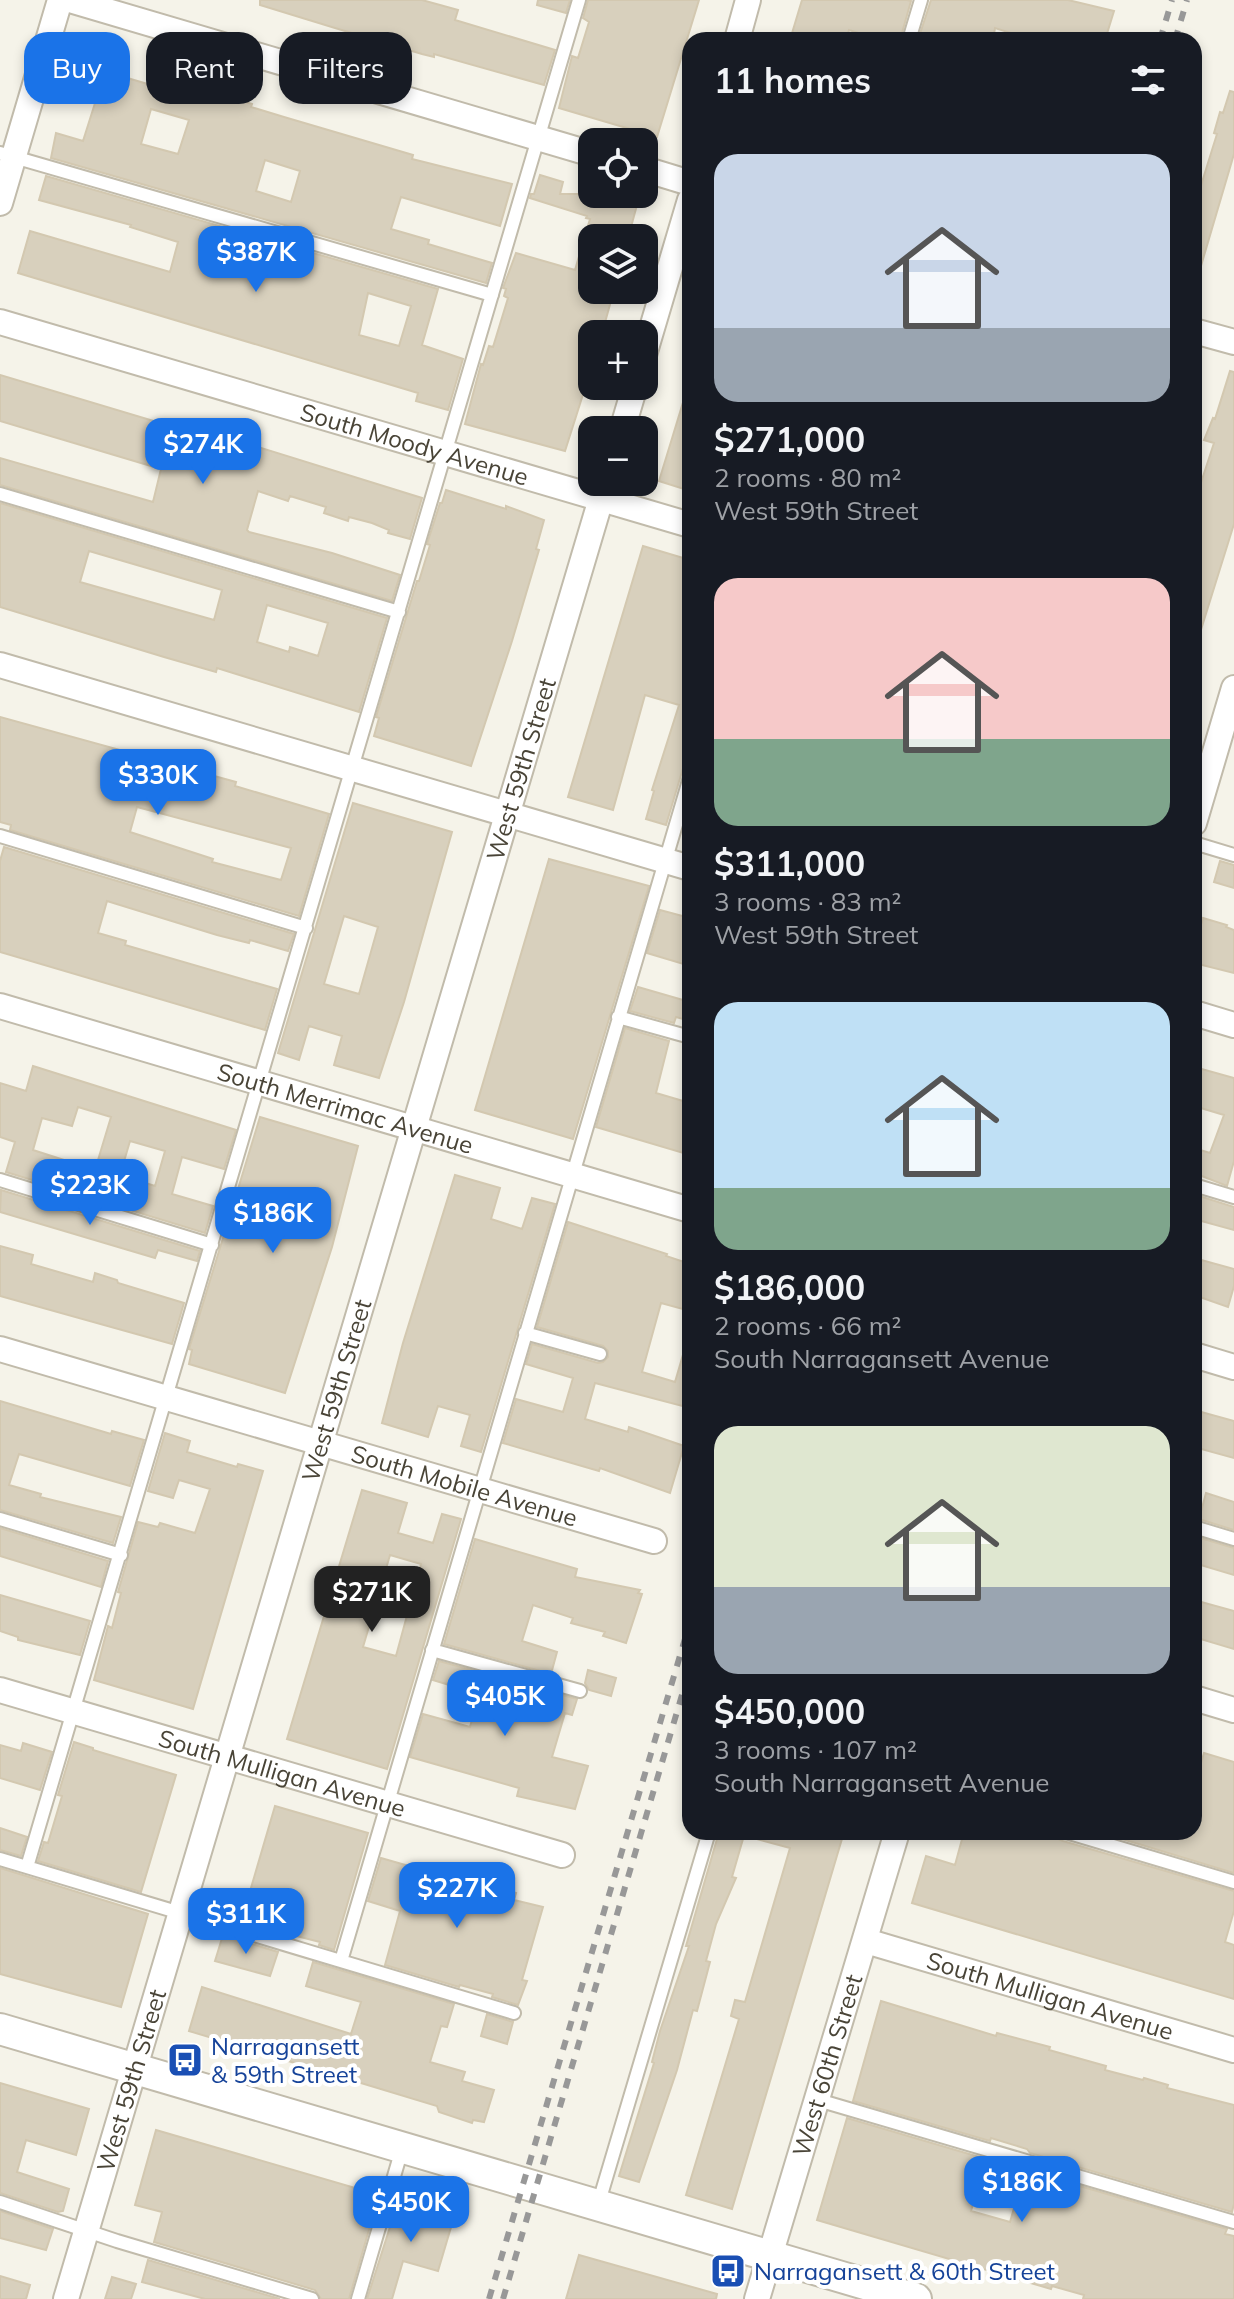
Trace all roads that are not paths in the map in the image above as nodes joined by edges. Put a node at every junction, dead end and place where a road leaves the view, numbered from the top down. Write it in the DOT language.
graph roads {
  1 [pos="60,0"];
  2 [pos="70,0"];
  3 [pos="579,0"];
  4 [pos="748,0"];
  5 [pos="921,0"];
  6 [pos="739,32"];
  7 [pos="911,32"];
  8 [pos="538,138"];
  9 [pos="578,150"];
  10 [pos="7,155"];
  11 [pos="658,173"];
  12 [pos="682,181"];
  13 [pos="0,203"];
  14 [pos="682,227"];
  15 [pos="492,295"];
  16 [pos="654,320"];
  17 [pos="0,322"];
  18 [pos="1202,333"];
  19 [pos="1234,342"];
  20 [pos="446,453"];
  21 [pos="578,484"];
  22 [pos="0,494"];
  23 [pos="602,496"];
  24 [pos="619,496"];
  25 [pos="682,522"];
  26 [pos="399,612"];
  27 [pos="0,665"];
  28 [pos="1234,688"];
  29 [pos="352,768"];
  30 [pos="1202,796"];
  31 [pos="682,804"];
  32 [pos="508,814"];
  33 [pos="0,836"];
  34 [pos="1202,845"];
  35 [pos="1234,855"];
  36 [pos="665,860"];
  37 [pos="682,865"];
  38 [pos="306,928"];
  39 [pos="0,1006"];
  40 [pos="1202,1015"];
  41 [pos="618,1017"];
  42 [pos="1234,1025"];
  43 [pos="682,1035"];
  44 [pos="260,1083"];
  45 [pos="414,1128"];
  46 [pos="572,1176"];
  47 [pos="0,1180"];
  48 [pos="1202,1187"];
  49 [pos="1234,1197"];
  50 [pos="682,1208"];
  51 [pos="212,1245"];
  52 [pos="525,1333"];
  53 [pos="0,1349"];
  54 [pos="600,1354"];
  55 [pos="1202,1357"];
  56 [pos="1234,1367"];
  57 [pos="167,1399"];
  58 [pos="321,1445"];
  59 [pos="479,1490"];
  60 [pos="0,1519"];
  61 [pos="1202,1529"];
  62 [pos="1234,1539"];
  63 [pos="654,1541"];
  64 [pos="121,1555"];
  65 [pos="432,1650"];
  66 [pos="0,1690"];
  67 [pos="580,1691"];
  68 [pos="1202,1700"];
  69 [pos="1234,1710"];
  70 [pos="73,1712"];
  71 [pos="228,1758"];
  72 [pos="387,1805"];
  73 [pos="707,1840"];
  74 [pos="895,1840"];
  75 [pos="1093,1840"];
  76 [pos="562,1855"];
  77 [pos="0,1859"];
  78 [pos="27,1867"];
  79 [pos="1234,1882"];
  80 [pos="181,1914"];
  81 [pos="866,1941"];
  82 [pos="341,1961"];
  83 [pos="514,2013"];
  84 [pos="0,2029"];
  85 [pos="1234,2050"];
  86 [pos="135,2069"];
  87 [pos="818,2100"];
  88 [pos="402,2148"];
  89 [pos="0,2202"];
  90 [pos="598,2205"];
  91 [pos="1234,2222"];
  92 [pos="87,2230"];
  93 [pos="770,2256"];
  94 [pos="66,2299"];
  95 [pos="312,2299"];
  96 [pos="358,2299"];
  97 [pos="757,2299"];
  98 [pos="916,2299"];
  1 -- 10 [label="street"];
  2 -- 8 [label="street"];
  3 -- 8 [label="lane"];
  4 -- 6 [label="street"];
  5 -- 7 [label="lane"];
  8 -- 9 [label="street"];
  8 -- 15 [label="lane"];
  10 -- 13 [label="street"];
  10 -- 15 [label="lane"];
  11 -- 12 [label="street"];
  14 -- 16 [label="street"];
  15 -- 20 [label="lane"];
  17 -- 20 [label="street, South Moody Avenue"];
  18 -- 19 [label="street"];
  20 -- 21 [label="street, South Moody Avenue"];
  20 -- 26 [label="lane"];
  22 -- 26 [label="lane"];
  23 -- 32 [label="street, West 59th Street"];
  24 -- 25 [label="street, South Moody Avenue"];
  26 -- 29 [label="lane"];
  27 -- 29 [label="street"];
  28 -- 30 [label="street"];
  29 -- 32 [label="street"];
  29 -- 38 [label="lane"];
  31 -- 36 [label="lane"];
  32 -- 36 [label="street"];
  32 -- 45 [label="street, West 59th Street"];
  33 -- 38 [label="lane"];
  34 -- 35 [label="lane"];
  36 -- 37 [label="street"];
  36 -- 41 [label="lane"];
  38 -- 44 [label="lane"];
  39 -- 44 [label="street, South Merrimac Avenue"];
  40 -- 42 [label="street"];
  41 -- 43 [label="lane"];
  41 -- 46 [label="lane"];
  44 -- 45 [label="street, South Merrimac Avenue"];
  44 -- 51 [label="lane"];
  45 -- 46 [label="street, South Merrimac Avenue"];
  45 -- 58 [label="street, West 59th Street"];
  46 -- 50 [label="street, South Merrimac Avenue"];
  46 -- 52 [label="lane"];
  47 -- 51 [label="lane"];
  48 -- 49 [label="lane"];
  51 -- 57 [label="lane"];
  52 -- 54 [label="lane"];
  52 -- 59 [label="lane"];
  53 -- 57 [label="street, South Mobile Avenue"];
  55 -- 56 [label="street"];
  57 -- 58 [label="street, South Mobile Avenue"];
  57 -- 64 [label="lane"];
  58 -- 59 [label="street, South Mobile Avenue"];
  58 -- 71 [label="street, West 59th Street"];
  59 -- 63 [label="street, South Mobile Avenue"];
  59 -- 65 [label="lane"];
  60 -- 64 [label="lane"];
  61 -- 62 [label="lane"];
  64 -- 70 [label="lane"];
  65 -- 67 [label="lane"];
  65 -- 72 [label="lane"];
  66 -- 70 [label="street, South Mulligan Avenue"];
  68 -- 69 [label="street"];
  70 -- 71 [label="street, South Mulligan Avenue"];
  70 -- 78 [label="lane"];
  71 -- 72 [label="street, South Mulligan Avenue"];
  71 -- 80 [label="street, West 59th Street"];
  72 -- 76 [label="street, South Mulligan Avenue"];
  72 -- 82 [label="lane"];
  73 -- 90 [label="lane"];
  74 -- 81 [label="street, West 60th Street"];
  75 -- 79 [label="lane"];
  77 -- 78 [label="lane"];
  78 -- 80 [label="lane"];
  80 -- 82 [label="lane"];
  80 -- 86 [label="street, West 59th Street"];
  81 -- 85 [label="street, South Mulligan Avenue"];
  81 -- 87 [label="street, West 60th Street"];
  82 -- 83 [label="lane"];
  84 -- 86 [label="street"];
  86 -- 88 [label="street"];
  86 -- 92 [label="street, West 59th Street"];
  87 -- 91 [label="lane"];
  87 -- 93 [label="street, West 60th Street"];
  88 -- 90 [label="street"];
  88 -- 96 [label="lane"];
  89 -- 92 [label="lane"];
  90 -- 93 [label="street"];
  92 -- 94 [label="street, West 59th Street"];
  92 -- 95 [label="lane"];
  93 -- 97 [label="street, West 60th Street"];
  93 -- 98 [label="street"];
}
